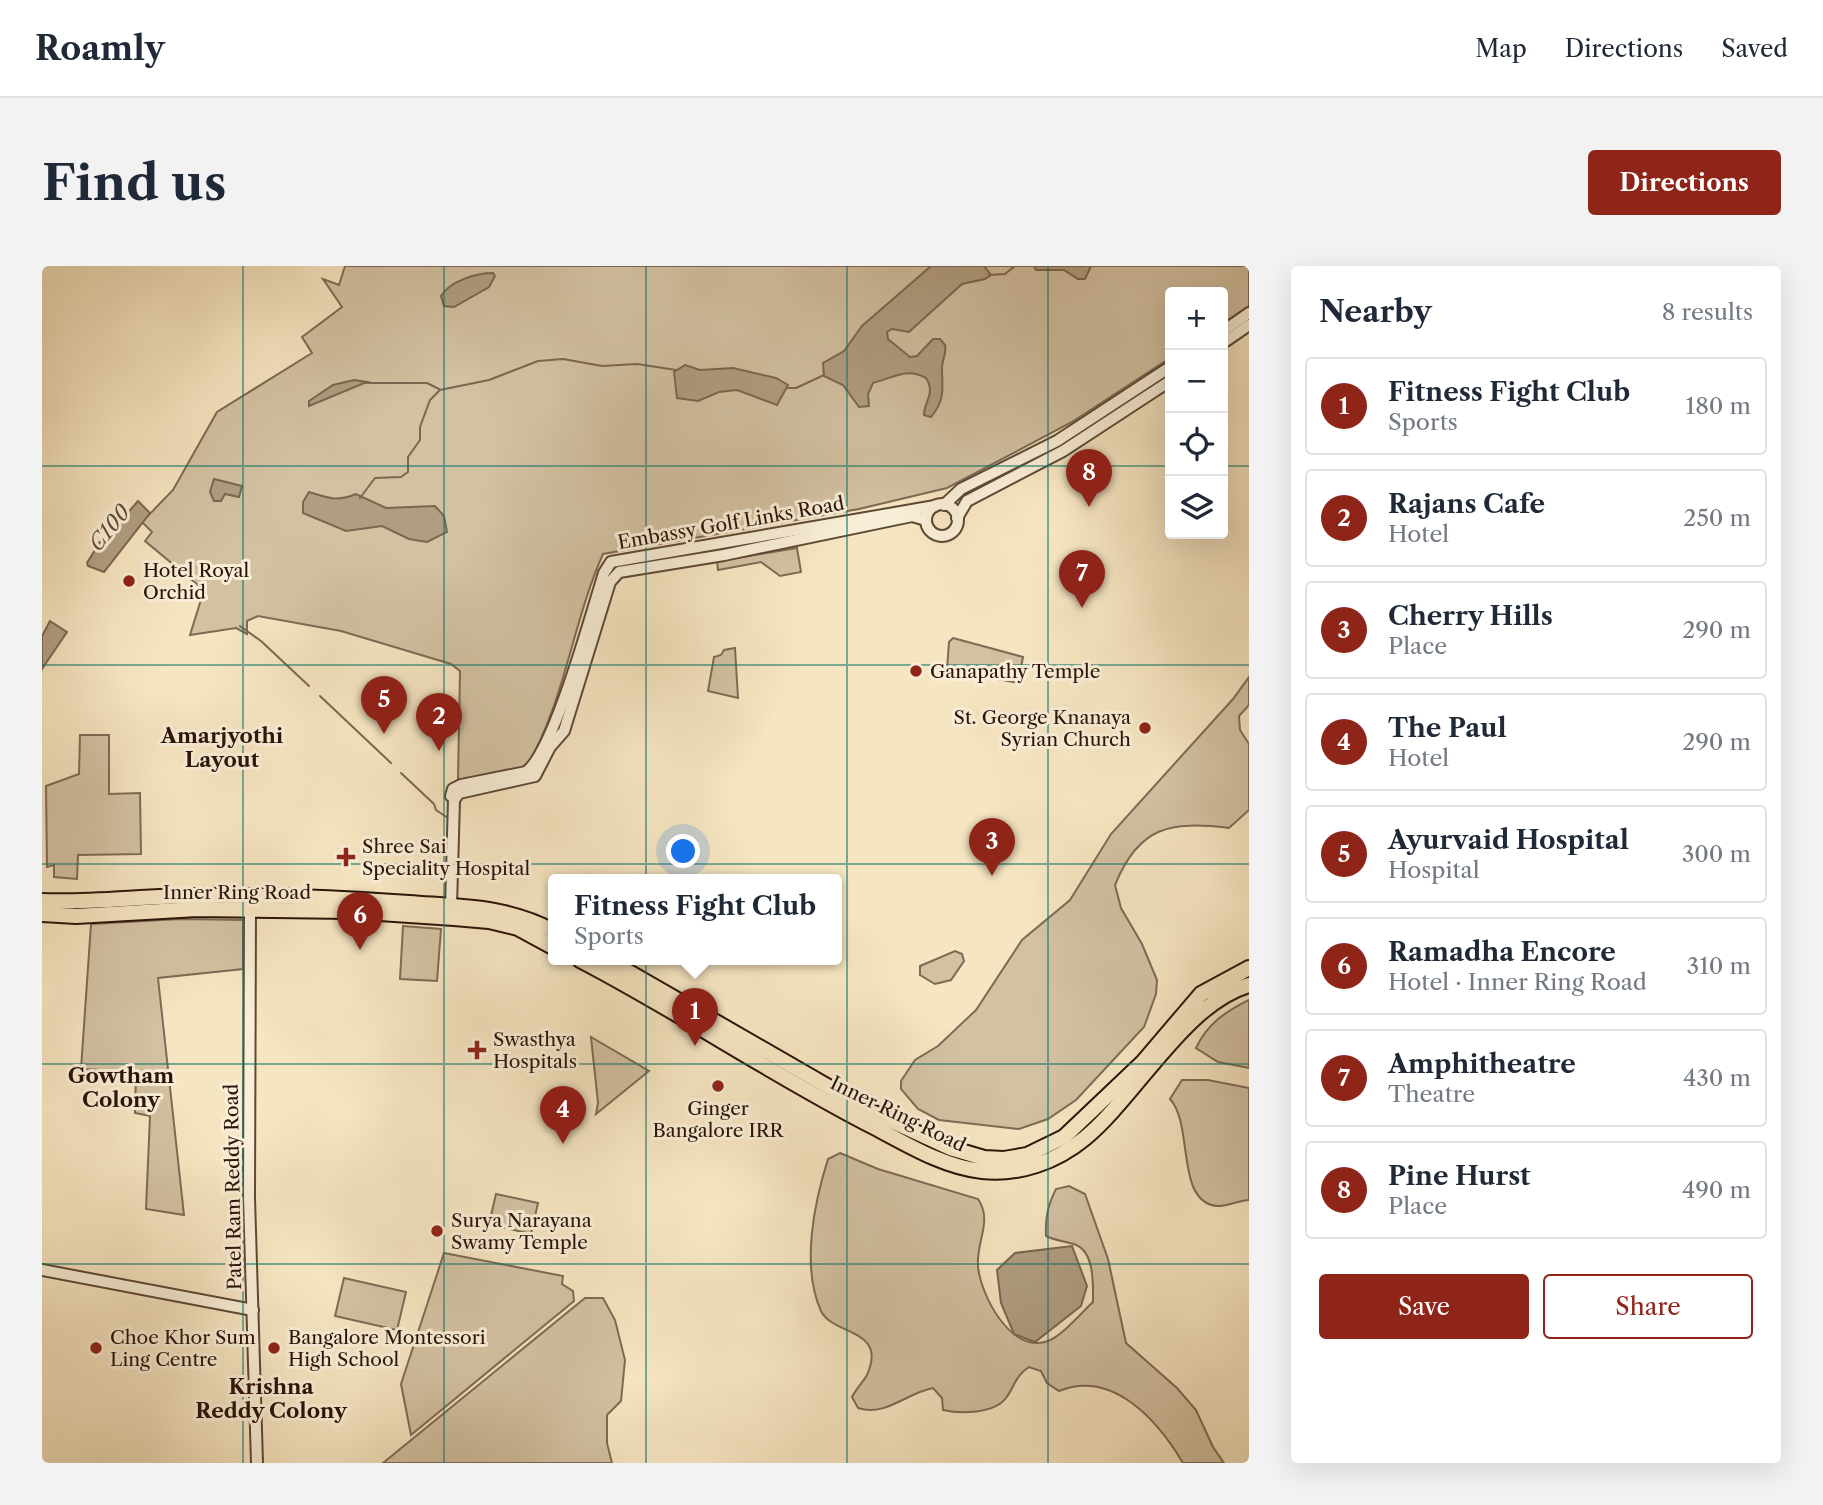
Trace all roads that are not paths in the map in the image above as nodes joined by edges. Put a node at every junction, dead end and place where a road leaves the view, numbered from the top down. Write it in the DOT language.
graph roads {
  1 [pos="1249,313"];
  2 [pos="1249,325"];
  3 [pos="1228,328"];
  4 [pos="1228,340"];
  5 [pos="1165,372"];
  6 [pos="1165,383"];
  7 [pos="1146,391"];
  8 [pos="939,505"];
  9 [pos="957,518"];
  10 [pos="926,520"];
  11 [pos="546,747"];
  12 [pos="42,901"];
  13 [pos="451,906"];
  14 [pos="250,910"];
  15 [pos="42,914"];
  16 [pos="548,929"];
  17 [pos="548,944"];
  18 [pos="589,965"];
  19 [pos="617,965"];
  20 [pos="1249,968"];
  21 [pos="1249,985"];
  22 [pos="42,1270"];
  23 [pos="253,1310"];
  24 [pos="257,1463"];
  1 -- 3 [label="street"];
  2 -- 4 [label="street"];
  5 -- 7 [label="street, Embassy Golf Links Road"];
  6 -- 7 [label="street"];
  7 -- 8 [label="street, Embassy Golf Links Road"];
  7 -- 9 [label="street"];
  8 -- 9 [label="street"];
  8 -- 10 [label="street"];
  8 -- 11 [label="street, Embassy Golf Links Road"];
  9 -- 10 [label="street"];
  10 -- 11 [label="street, Embassy Golf Links Road"];
  11 -- 13 [label="street, Embassy Golf Links Road"];
  12 -- 13 [label="main road, Inner Ring Road"];
  13 -- 16 [label="main road, Inner Ring Road"];
  14 -- 15 [label="main road, Inner Ring Road"];
  14 -- 17 [label="main road, Inner Ring Road"];
  14 -- 23 [label="street, Patel Ram Reddy Road"];
  18 -- 21 [label="main road, Inner Ring Road"];
  19 -- 20 [label="main road, Inner Ring Road"];
  22 -- 23 [label="street"];
  23 -- 24 [label="street, Patel Ram Reddy Road"];
}
